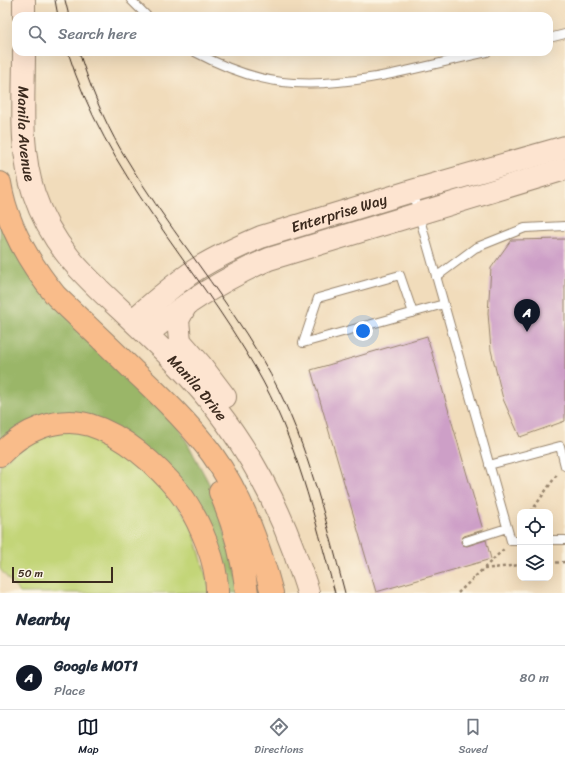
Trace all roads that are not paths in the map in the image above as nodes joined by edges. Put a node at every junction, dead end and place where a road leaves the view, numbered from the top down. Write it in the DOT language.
graph roads {
  1 [pos="24,0"];
  2 [pos="131,0"];
  3 [pos="24,12"];
  4 [pos="142,12"];
  5 [pos="565,34"];
  6 [pos="553,37"];
  7 [pos="24,56"];
  8 [pos="202,56"];
  9 [pos="469,56"];
  10 [pos="565,147"];
  11 [pos="565,169"];
  12 [pos="0,183"];
  13 [pos="412,190"];
  14 [pos="418,213"];
  15 [pos="42,214"];
  16 [pos="565,226"];
  17 [pos="436,277"];
  18 [pos="444,304"];
  19 [pos="186,305"];
  20 [pos="413,313"];
  21 [pos="140,327"];
  22 [pos="180,415"];
  23 [pos="0,455"];
  24 [pos="250,459"];
  25 [pos="489,465"];
  26 [pos="565,465"];
  27 [pos="507,528"];
  28 [pos="553,540"];
  29 [pos="565,540"];
  30 [pos="466,541"];
  31 [pos="517,541"];
  32 [pos="217,593"];
  33 [pos="247,593"];
  34 [pos="272,593"];
  35 [pos="308,593"];
  1 -- 3 [label="street"];
  2 -- 4 [label="lane"];
  5 -- 6 [label="lane"];
  7 -- 15 [label="street, Manila Avenue"];
  8 -- 9 [label="lane"];
  10 -- 13 [label="street, Enterprise Way"];
  11 -- 14 [label="street, Enterprise Way"];
  12 -- 22 [label="highway"];
  13 -- 14 [label="lane"];
  13 -- 21 [label="street, Enterprise Way"];
  14 -- 17 [label="lane"];
  14 -- 19 [label="street, Enterprise Way"];
  15 -- 21 [label="street, Manila Drive"];
  16 -- 17 [label="lane"];
  17 -- 18 [label="lane"];
  18 -- 20 [label="lane"];
  18 -- 25 [label="lane"];
  19 -- 21 [label="street, Enterprise Way"];
  19 -- 24 [label="street"];
  20 -- 20 [label="lane"];
  21 -- 24 [label="street, Manila Drive"];
  22 -- 33 [label="highway"];
  22 -- 34 [label="highway"];
  23 -- 32 [label="highway"];
  24 -- 35 [label="street, Manila Drive"];
  25 -- 26 [label="lane"];
  25 -- 27 [label="lane"];
  27 -- 30 [label="lane"];
  27 -- 31 [label="lane"];
  28 -- 29 [label="lane"];
}
